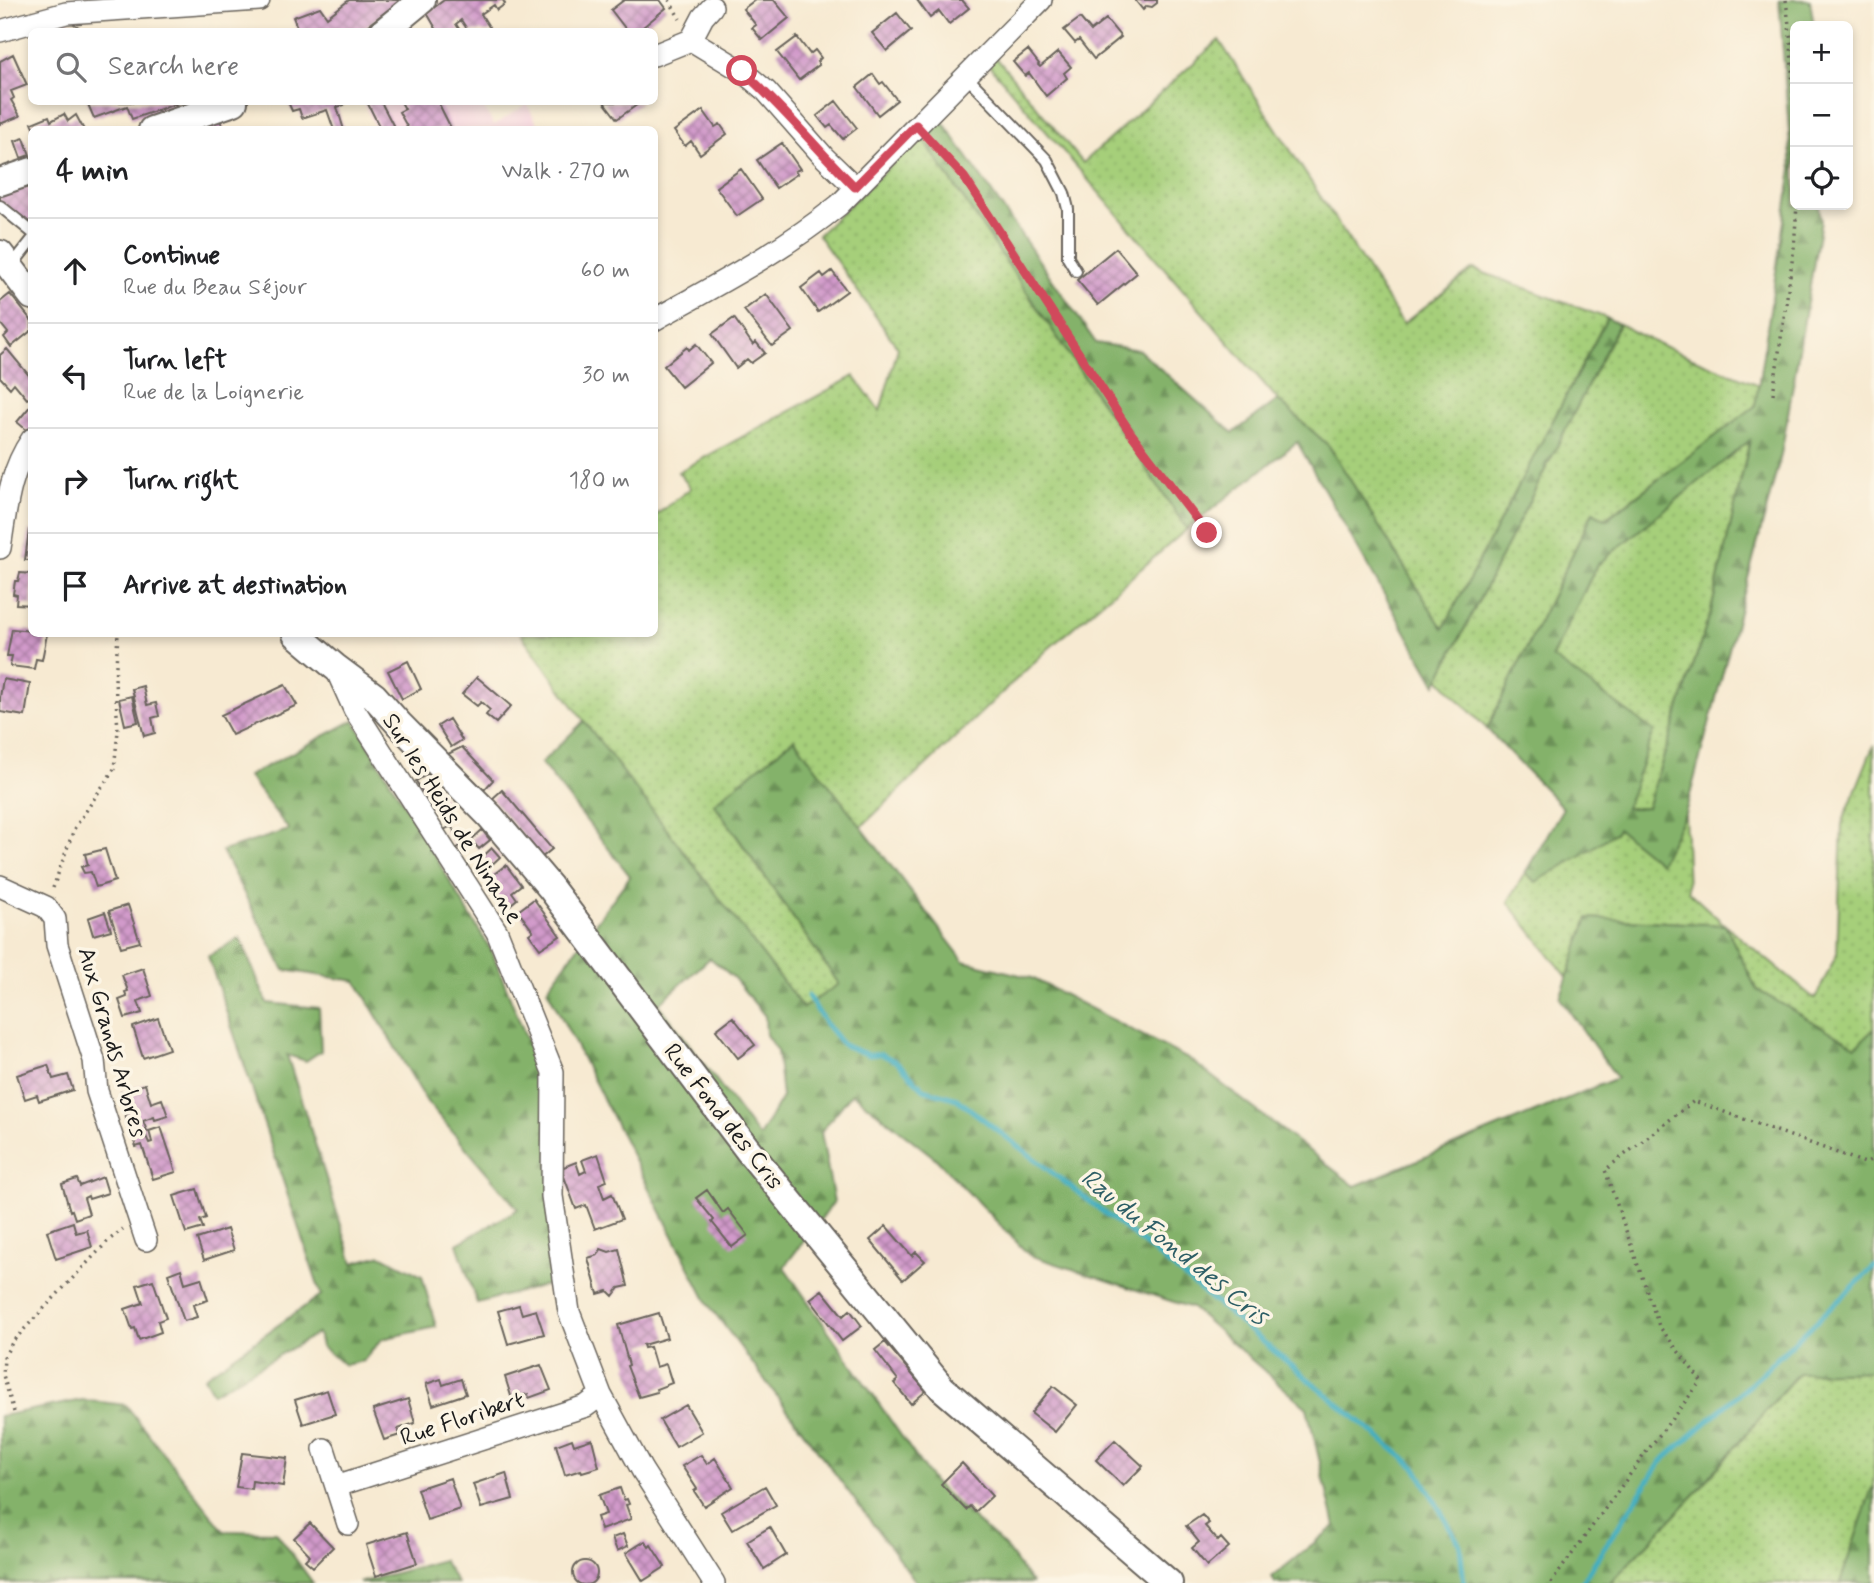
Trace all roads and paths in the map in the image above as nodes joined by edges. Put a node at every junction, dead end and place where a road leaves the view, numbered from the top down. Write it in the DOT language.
graph roads {
  1 [pos="259,0"];
  2 [pos="422,0"];
  3 [pos="1041,0"];
  4 [pos="1786,0"];
  5 [pos="712,7"];
  6 [pos="388,28"];
  7 [pos="0,31"];
  8 [pos="691,40"];
  9 [pos="658,53"];
  10 [pos="965,75"];
  11 [pos="1793,84"];
  12 [pos="225,105"];
  13 [pos="916,125"];
  14 [pos="164,126"];
  15 [pos="28,172"];
  16 [pos="0,181"];
  17 [pos="855,187"];
  18 [pos="0,206"];
  19 [pos="1797,210"];
  20 [pos="28,229"];
  21 [pos="28,243"];
  22 [pos="5,261"];
  23 [pos="1076,271"];
  24 [pos="28,288"];
  25 [pos="658,318"];
  26 [pos="1773,394"];
  27 [pos="28,447"];
  28 [pos="1207,533"];
  29 [pos="0,548"];
  30 [pos="118,637"];
  31 [pos="300,637"];
  32 [pos="330,637"];
  33 [pos="335,667"];
  34 [pos="0,886"];
  35 [pos="47,907"];
  36 [pos="1874,1158"];
  37 [pos="139,1216"];
  38 [pos="146,1240"];
  39 [pos="601,1395"];
  40 [pos="14,1412"];
  41 [pos="324,1449"];
  42 [pos="336,1486"];
  43 [pos="348,1524"];
  44 [pos="714,1583"];
  45 [pos="1169,1583"];
  46 [pos="1551,1583"];
  1 -- 7 [label="street"];
  2 -- 6 [label="street"];
  3 -- 10 [label="street"];
  4 -- 11 [label="path"];
  5 -- 8 [label="street"];
  8 -- 9 [label="street"];
  8 -- 17 [label="street"];
  10 -- 13 [label="street"];
  10 -- 23 [label="lane"];
  12 -- 14 [label="street"];
  13 -- 17 [label="street"];
  13 -- 28 [label="path"];
  15 -- 16 [label="street"];
  17 -- 25 [label="street"];
  18 -- 20 [label="lane"];
  19 -- 26 [label="path"];
  21 -- 22 [label="lane"];
  22 -- 24 [label="street"];
  27 -- 29 [label="street"];
  30 -- 35 [label="path"];
  31 -- 33 [label="street, Rue Fond des Cris"];
  32 -- 33 [label="street"];
  33 -- 39 [label="street, Sur les Heids de Ninane"];
  33 -- 45 [label="street, Rue Fond des Cris"];
  34 -- 35 [label="street"];
  35 -- 37 [label="street, Aux Grands Arbres"];
  36 -- 46 [label="path"];
  37 -- 38 [label="street, Aux Grands Arbres"];
  37 -- 40 [label="path"];
  39 -- 42 [label="street, Rue Floribert"];
  39 -- 44 [label="street, Sur les Heids de Ninane"];
  41 -- 42 [label="street"];
  42 -- 43 [label="street"];
}
